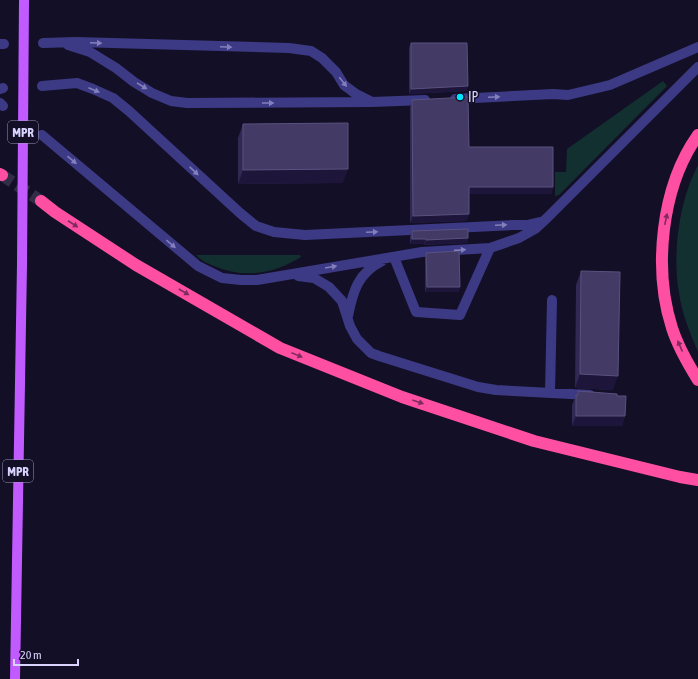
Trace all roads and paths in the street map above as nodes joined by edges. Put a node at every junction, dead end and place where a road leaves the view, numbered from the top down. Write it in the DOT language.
graph roads {
  1 [pos="24,0"];
  2 [pos="58,42"];
  3 [pos="43,43"];
  4 [pos="698,47"];
  5 [pos="698,67"];
  6 [pos="42,86"];
  7 [pos="372,102"];
  8 [pos="42,135"];
  9 [pos="698,135"];
  10 [pos="41,201"];
  11 [pos="542,222"];
  12 [pos="490,248"];
  13 [pos="392,257"];
  14 [pos="288,275"];
  15 [pos="552,300"];
  16 [pos="348,318"];
  17 [pos="698,380"];
  18 [pos="550,393"];
  19 [pos="598,396"];
  20 [pos="698,480"];
  21 [pos="15,679"];
  1 -- 21 [label="main road, MPR, bridge"];
  2 -- 3 [label="lane"];
  2 -- 7 [label="lane, one-way"];
  2 -- 7 [label="lane, one-way"];
  7 -- 4 [label="lane, one-way"];
  5 -- 11 [label="lane"];
  6 -- 11 [label="lane, one-way"];
  8 -- 14 [label="lane, one-way"];
  17 -- 9 [label="highway, one-way"];
  10 -- 20 [label="highway, one-way"];
  11 -- 12 [label="lane"];
  13 -- 12 [label="lane, one-way"];
  12 -- 13 [label="lane"];
  14 -- 13 [label="lane, one-way"];
  13 -- 16 [label="lane"];
  14 -- 16 [label="lane"];
  15 -- 18 [label="lane"];
  16 -- 18 [label="lane"];
  18 -- 19 [label="lane"];
}
